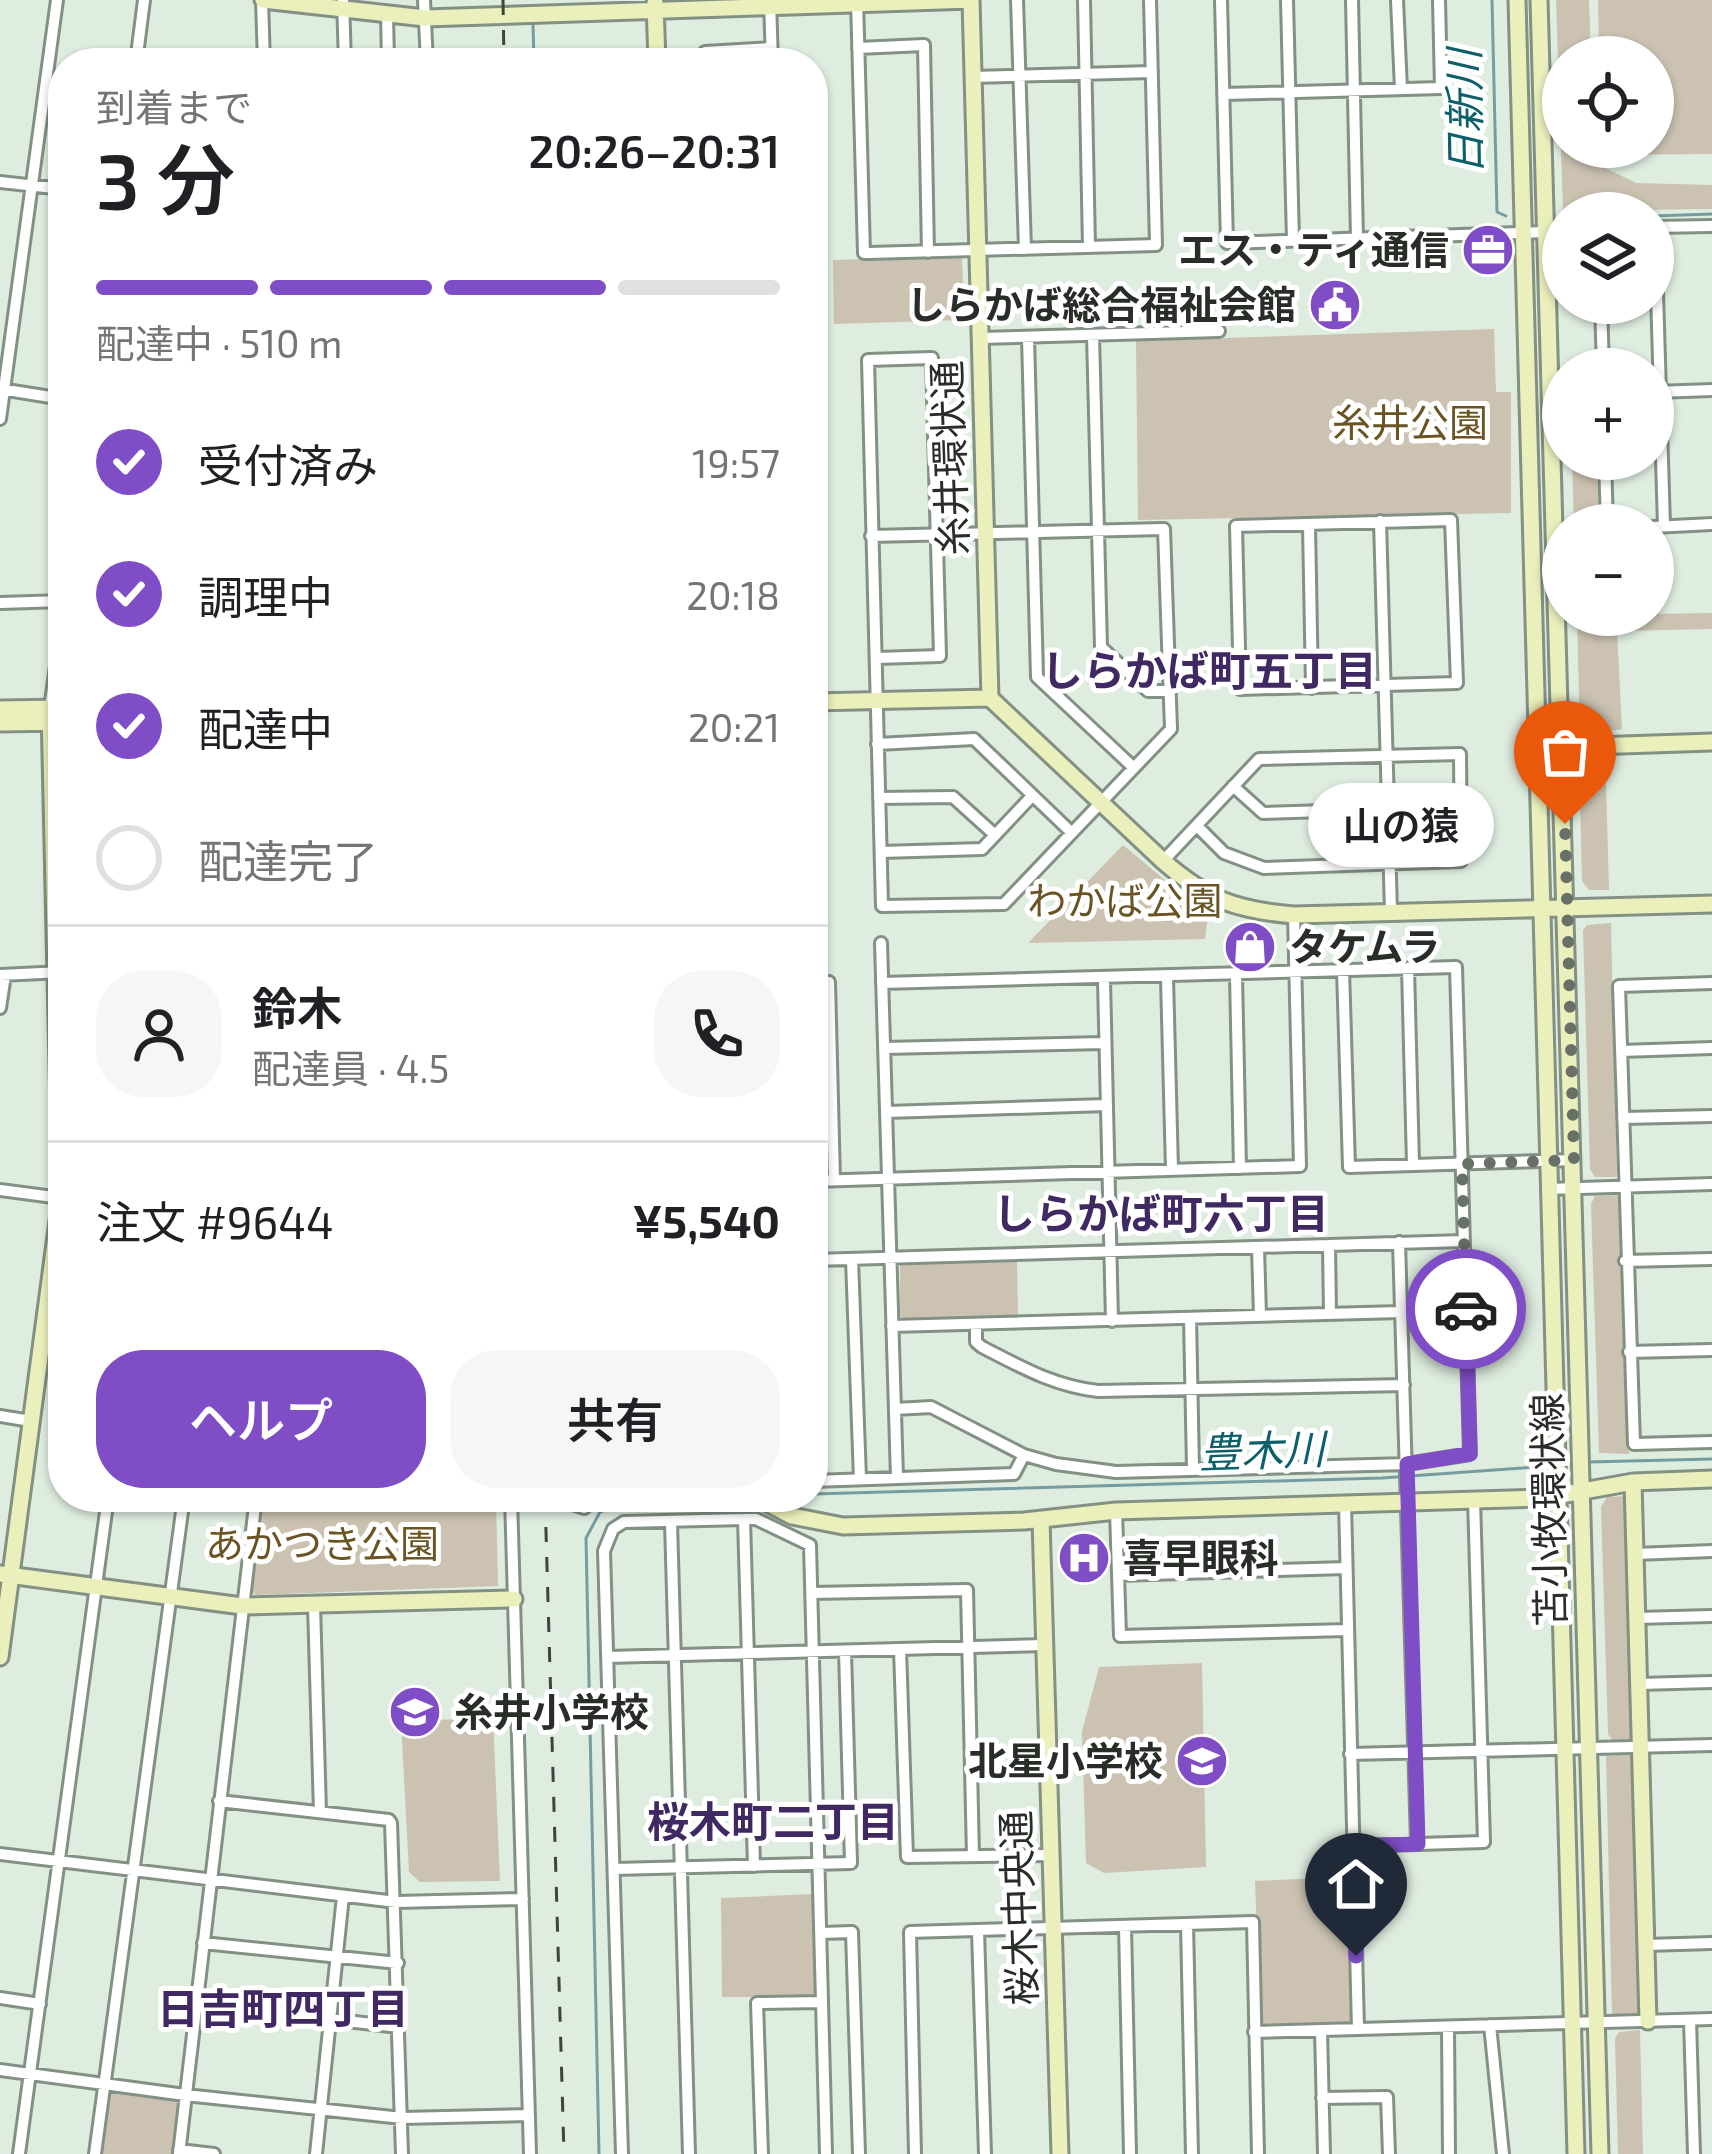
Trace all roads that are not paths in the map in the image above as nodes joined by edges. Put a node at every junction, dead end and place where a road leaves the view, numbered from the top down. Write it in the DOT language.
graph roads {
  1 [pos="57,0"];
  2 [pos="144,0"];
  3 [pos="263,0"];
  4 [pos="670,0"];
  5 [pos="971,0"];
  6 [pos="1017,0"];
  7 [pos="1084,0"];
  8 [pos="1150,0"];
  9 [pos="1221,0"];
  10 [pos="1287,0"];
  11 [pos="1352,0"];
  12 [pos="1397,0"];
  13 [pos="1439,0"];
  14 [pos="1517,0"];
  15 [pos="1539,0"];
  16 [pos="344,3"];
  17 [pos="857,3"];
  18 [pos="655,4"];
  19 [pos="770,4"];
  20 [pos="425,9"];
  21 [pos="387,14"];
  22 [pos="51,48"];
  23 [pos="138,48"];
  24 [pos="264,48"];
  25 [pos="345,48"];
  26 [pos="388,48"];
  27 [pos="426,48"];
  28 [pos="656,48"];
  29 [pos="771,48"];
  30 [pos="858,48"];
  31 [pos="48,67"];
  32 [pos="1152,72"];
  33 [pos="1020,74"];
  34 [pos="1085,74"];
  35 [pos="974,77"];
  36 [pos="1401,89"];
  37 [pos="1354,91"];
  38 [pos="1288,92"];
  39 [pos="1223,94"];
  40 [pos="0,182"];
  41 [pos="32,185"];
  42 [pos="48,188"];
  43 [pos="1546,192"];
  44 [pos="1712,226"];
  45 [pos="1674,227"];
  46 [pos="1542,232"];
  47 [pos="1522,233"];
  48 [pos="1358,238"];
  49 [pos="1293,241"];
  50 [pos="1089,247"];
  51 [pos="1025,249"];
  52 [pos="978,250"];
  53 [pos="928,252"];
  54 [pos="1219,331"];
  55 [pos="1093,334"];
  56 [pos="1028,337"];
  57 [pos="980,338"];
  58 [pos="2,390"];
  59 [pos="1712,390"];
  60 [pos="1674,391"];
  61 [pos="1528,395"];
  62 [pos="1542,395"];
  63 [pos="48,397"];
  64 [pos="0,419"];
  65 [pos="1558,480"];
  66 [pos="1380,521"];
  67 [pos="1712,524"];
  68 [pos="1309,525"];
  69 [pos="1674,525"];
  70 [pos="1097,531"];
  71 [pos="1033,532"];
  72 [pos="937,535"];
  73 [pos="985,535"];
  74 [pos="871,536"];
  75 [pos="48,601"];
  76 [pos="0,603"];
  77 [pos="876,658"];
  78 [pos="1385,686"];
  79 [pos="1312,688"];
  80 [pos="1169,691"];
  81 [pos="990,698"];
  82 [pos="877,700"];
  83 [pos="828,702"];
  84 [pos="0,709"];
  85 [pos="48,714"];
  86 [pos="48,716"];
  87 [pos="0,723"];
  88 [pos="1712,742"];
  89 [pos="877,744"];
  90 [pos="1563,747"];
  91 [pos="1387,756"];
  92 [pos="1134,768"];
  93 [pos="1233,786"];
  94 [pos="1032,796"];
  95 [pos="878,798"];
  96 [pos="1101,802"];
  97 [pos="1388,808"];
  98 [pos="1197,826"];
  99 [pos="1072,833"];
  100 [pos="995,835"];
  101 [pos="881,852"];
  102 [pos="1163,861"];
  103 [pos="1389,864"];
  104 [pos="1712,904"];
  105 [pos="1540,908"];
  106 [pos="1567,908"];
  107 [pos="1390,912"];
  108 [pos="1294,915"];
  109 [pos="881,943"];
  110 [pos="1408,968"];
  111 [pos="1342,969"];
  112 [pos="1296,972"];
  113 [pos="48,973"];
  114 [pos="2,975"];
  115 [pos="1236,975"];
  116 [pos="1167,978"];
  117 [pos="1104,980"];
  118 [pos="828,982"];
  119 [pos="882,983"];
  120 [pos="1712,983"];
  121 [pos="0,1008"];
  122 [pos="1104,1042"];
  123 [pos="884,1048"];
  124 [pos="1712,1048"];
  125 [pos="1621,1051"];
  126 [pos="1106,1105"];
  127 [pos="887,1112"];
  128 [pos="1712,1116"];
  129 [pos="1623,1118"];
  130 [pos="1574,1160"];
  131 [pos="1546,1161"];
  132 [pos="1413,1164"];
  133 [pos="1462,1164"];
  134 [pos="1240,1168"];
  135 [pos="1172,1170"];
  136 [pos="1107,1172"];
  137 [pos="889,1178"];
  138 [pos="828,1180"];
  139 [pos="834,1180"];
  140 [pos="1712,1184"];
  141 [pos="1624,1186"];
  142 [pos="1575,1188"];
  143 [pos="1547,1189"];
  144 [pos="0,1190"];
  145 [pos="48,1196"];
  146 [pos="1464,1241"];
  147 [pos="1399,1242"];
  148 [pos="1329,1245"];
  149 [pos="1258,1247"];
  150 [pos="1110,1251"];
  151 [pos="890,1257"];
  152 [pos="852,1259"];
  153 [pos="1712,1259"];
  154 [pos="828,1260"];
  155 [pos="1625,1261"];
  156 [pos="1401,1312"];
  157 [pos="1330,1314"];
  158 [pos="1260,1316"];
  159 [pos="1190,1318"];
  160 [pos="1112,1321"];
  161 [pos="976,1324"];
  162 [pos="892,1326"];
  163 [pos="48,1347"];
  164 [pos="1712,1350"];
  165 [pos="1629,1352"];
  166 [pos="1404,1384"];
  167 [pos="1191,1389"];
  168 [pos="895,1409"];
  169 [pos="0,1416"];
  170 [pos="32,1421"];
  171 [pos="1712,1442"];
  172 [pos="1024,1455"];
  173 [pos="1192,1469"];
  174 [pos="1407,1472"];
  175 [pos="897,1478"];
  176 [pos="860,1479"];
  177 [pos="1712,1479"];
  178 [pos="828,1480"];
  179 [pos="1633,1482"];
  180 [pos="1582,1485"];
  181 [pos="1558,1487"];
  182 [pos="1474,1499"];
  183 [pos="1408,1501"];
  184 [pos="1345,1503"];
  185 [pos="1116,1511"];
  186 [pos="106,1512"];
  187 [pos="182,1512"];
  188 [pos="254,1512"];
  189 [pos="511,1512"];
  190 [pos="784,1512"];
  191 [pos="744,1520"];
  192 [pos="1041,1520"];
  193 [pos="670,1522"];
  194 [pos="1712,1551"];
  195 [pos="1635,1554"];
  196 [pos="1346,1568"];
  197 [pos="6,1575"];
  198 [pos="1118,1575"];
  199 [pos="96,1586"];
  200 [pos="812,1593"];
  201 [pos="171,1597"];
  202 [pos="514,1599"];
  203 [pos="314,1605"];
  204 [pos="242,1606"];
  205 [pos="1712,1616"];
  206 [pos="1637,1618"];
  207 [pos="1347,1630"];
  208 [pos="1045,1645"];
  209 [pos="1,1646"];
  210 [pos="968,1647"];
  211 [pos="900,1649"];
  212 [pos="845,1651"];
  213 [pos="813,1652"];
  214 [pos="747,1654"];
  215 [pos="674,1655"];
  216 [pos="608,1657"];
  217 [pos="1712,1682"];
  218 [pos="1639,1684"];
  219 [pos="1712,1745"];
  220 [pos="1641,1747"];
  221 [pos="1564,1749"];
  222 [pos="1587,1749"];
  223 [pos="1481,1750"];
  224 [pos="1416,1753"];
  225 [pos="1351,1754"];
  226 [pos="219,1801"];
  227 [pos="320,1812"];
  228 [pos="1418,1844"];
  229 [pos="1354,1846"];
  230 [pos="0,1854"];
  231 [pos="1050,1855"];
  232 [pos="973,1856"];
  233 [pos="59,1862"];
  234 [pos="818,1864"];
  235 [pos="754,1865"];
  236 [pos="681,1868"];
  237 [pos="614,1869"];
  238 [pos="134,1871"];
  239 [pos="210,1882"];
  240 [pos="343,1896"];
  241 [pos="523,1899"];
  242 [pos="396,1902"];
  243 [pos="1187,1924"];
  244 [pos="1125,1926"];
  245 [pos="1053,1928"];
  246 [pos="978,1930"];
  247 [pos="820,1933"];
  248 [pos="203,1943"];
  249 [pos="1712,1943"];
  250 [pos="1646,1945"];
  251 [pos="336,1958"];
  252 [pos="398,1963"];
  253 [pos="0,1999"];
  254 [pos="822,2002"];
  255 [pos="40,2004"];
  256 [pos="196,2004"];
  257 [pos="330,2019"];
  258 [pos="1690,2020"];
  259 [pos="1712,2020"];
  260 [pos="1648,2021"];
  261 [pos="1572,2023"];
  262 [pos="1597,2023"];
  263 [pos="1490,2025"];
  264 [pos="1448,2026"];
  265 [pos="399,2027"];
  266 [pos="1358,2029"];
  267 [pos="1322,2030"];
  268 [pos="1254,2032"];
  269 [pos="0,2070"];
  270 [pos="30,2074"];
  271 [pos="104,2084"];
  272 [pos="185,2095"];
  273 [pos="1322,2098"];
  274 [pos="320,2109"];
  275 [pos="529,2115"];
  276 [pos="402,2118"];
  277 [pos="179,2152"];
  278 [pos="19,2154"];
  279 [pos="95,2154"];
  280 [pos="214,2154"];
  281 [pos="316,2154"];
  282 [pos="403,2154"];
  283 [pos="530,2154"];
  284 [pos="622,2154"];
  285 [pos="688,2154"];
  286 [pos="762,2154"];
  287 [pos="826,2154"];
  288 [pos="859,2154"];
  289 [pos="915,2154"];
  290 [pos="985,2154"];
  291 [pos="1060,2154"];
  292 [pos="1130,2154"];
  293 [pos="1192,2154"];
  294 [pos="1258,2154"];
  295 [pos="1324,2154"];
  296 [pos="1389,2154"];
  297 [pos="1449,2154"];
  298 [pos="1503,2154"];
  299 [pos="1576,2154"];
  300 [pos="1600,2154"];
  301 [pos="1694,2154"];
  1 -- 22 [label="street"];
  2 -- 23 [label="street"];
  3 -- 16 [label="street"];
  3 -- 24 [label="street"];
  4 -- 18 [label="street"];
  5 -- 17 [label="street"];
  5 -- 35 [label="street, 糸井環状通"];
  6 -- 33 [label="street"];
  7 -- 34 [label="street"];
  8 -- 32 [label="street"];
  9 -- 39 [label="street"];
  10 -- 38 [label="street"];
  11 -- 37 [label="street"];
  12 -- 36 [label="street"];
  13 -- 36 [label="street"];
  14 -- 47 [label="street, 苫小牧環状線"];
  15 -- 43 [label="street, 苫小牧環状線"];
  16 -- 20 [label="street"];
  16 -- 21 [label="street"];
  16 -- 25 [label="street"];
  17 -- 19 [label="street"];
  17 -- 30 [label="street"];
  18 -- 19 [label="street"];
  18 -- 20 [label="street"];
  18 -- 28 [label="street"];
  19 -- 29 [label="street"];
  20 -- 21 [label="street"];
  20 -- 27 [label="street"];
  21 -- 26 [label="street"];
  30 -- 53 [label="street"];
  30 -- 53 [label="street"];
  31 -- 41 [label="street"];
  32 -- 34 [label="street"];
  32 -- 50 [label="street"];
  33 -- 34 [label="street"];
  33 -- 35 [label="street"];
  33 -- 51 [label="street"];
  34 -- 50 [label="street"];
  35 -- 52 [label="street, 糸井環状通"];
  36 -- 37 [label="street"];
  37 -- 38 [label="street"];
  37 -- 48 [label="street"];
  38 -- 39 [label="street"];
  38 -- 49 [label="street"];
  39 -- 49 [label="street"];
  40 -- 41 [label="street"];
  41 -- 42 [label="street"];
  41 -- 58 [label="street"];
  44 -- 45 [label="street"];
  46 -- 47 [label="street"];
  47 -- 48 [label="street"];
  47 -- 61 [label="street, 苫小牧環状線"];
  48 -- 49 [label="street"];
  50 -- 51 [label="street"];
  51 -- 52 [label="street"];
  52 -- 53 [label="street"];
  52 -- 57 [label="street, 糸井環状通"];
  54 -- 55 [label="street"];
  55 -- 56 [label="street"];
  55 -- 70 [label="street"];
  56 -- 57 [label="street"];
  56 -- 71 [label="street"];
  57 -- 73 [label="street, 糸井環状通"];
  58 -- 63 [label="street"];
  58 -- 64 [label="street"];
  59 -- 60 [label="street"];
  61 -- 62 [label="street"];
  61 -- 105 [label="street, 苫小牧環状線"];
  65 -- 90 [label="street, 苫小牧環状線"];
  66 -- 68 [label="street"];
  66 -- 78 [label="street"];
  66 -- 78 [label="street"];
  67 -- 69 [label="street"];
  68 -- 79 [label="street"];
  68 -- 79 [label="street"];
  70 -- 71 [label="street"];
  70 -- 80 [label="street"];
  70 -- 80 [label="street"];
  71 -- 73 [label="street"];
  71 -- 92 [label="street"];
  72 -- 73 [label="street"];
  72 -- 74 [label="street"];
  72 -- 74 [label="street"];
  72 -- 77 [label="street"];
  73 -- 81 [label="street, 糸井環状通"];
  74 -- 77 [label="street"];
  75 -- 76 [label="street"];
  77 -- 82 [label="street"];
  78 -- 79 [label="street"];
  78 -- 91 [label="street"];
  80 -- 92 [label="street"];
  81 -- 82 [label="street"];
  81 -- 96 [label="street"];
  82 -- 83 [label="street"];
  82 -- 89 [label="street"];
  84 -- 85 [label="street"];
  86 -- 87 [label="street"];
  88 -- 90 [label="street"];
  89 -- 94 [label="street"];
  89 -- 95 [label="street"];
  90 -- 106 [label="street, 苫小牧環状線"];
  91 -- 93 [label="street"];
  91 -- 97 [label="street"];
  91 -- 103 [label="street"];
  92 -- 96 [label="street"];
  93 -- 97 [label="street"];
  93 -- 98 [label="street"];
  94 -- 99 [label="street"];
  94 -- 100 [label="street"];
  95 -- 100 [label="street"];
  95 -- 101 [label="street"];
  96 -- 99 [label="street"];
  96 -- 102 [label="street"];
  97 -- 103 [label="street"];
  98 -- 102 [label="street"];
  98 -- 103 [label="street"];
  99 -- 101 [label="street"];
  100 -- 101 [label="street"];
  102 -- 108 [label="street"];
  103 -- 107 [label="street"];
  104 -- 106 [label="street"];
  105 -- 106 [label="street"];
  105 -- 107 [label="street"];
  105 -- 131 [label="street, 苫小牧環状線"];
  106 -- 130 [label="street, 苫小牧環状線"];
  107 -- 108 [label="street"];
  108 -- 112 [label="street"];
  109 -- 119 [label="street"];
  110 -- 111 [label="street"];
  110 -- 132 [label="street"];
  110 -- 133 [label="street"];
  111 -- 112 [label="street"];
  111 -- 132 [label="street"];
  112 -- 115 [label="street"];
  112 -- 134 [label="street"];
  113 -- 114 [label="street"];
  114 -- 121 [label="street"];
  115 -- 116 [label="street"];
  115 -- 134 [label="street"];
  116 -- 117 [label="street"];
  116 -- 135 [label="street"];
  117 -- 119 [label="street"];
  117 -- 122 [label="street"];
  118 -- 139 [label="street"];
  119 -- 123 [label="street"];
  120 -- 125 [label="street"];
  122 -- 123 [label="street"];
  122 -- 126 [label="street"];
  123 -- 127 [label="street"];
  124 -- 125 [label="street"];
  125 -- 129 [label="street"];
  126 -- 127 [label="street"];
  126 -- 136 [label="street"];
  127 -- 137 [label="street"];
  128 -- 129 [label="street"];
  129 -- 141 [label="street"];
  130 -- 131 [label="street"];
  130 -- 142 [label="street, 苫小牧環状線"];
  131 -- 133 [label="street"];
  131 -- 143 [label="street, 苫小牧環状線"];
  132 -- 133 [label="street"];
  133 -- 146 [label="street"];
  134 -- 135 [label="street"];
  135 -- 136 [label="street"];
  136 -- 137 [label="street"];
  136 -- 150 [label="street"];
  137 -- 139 [label="street"];
  137 -- 151 [label="street"];
  138 -- 139 [label="street"];
  140 -- 141 [label="street"];
  141 -- 142 [label="street"];
  141 -- 155 [label="street"];
  142 -- 143 [label="street"];
  142 -- 180 [label="street, 苫小牧環状線"];
  143 -- 181 [label="street, 苫小牧環状線"];
  144 -- 145 [label="street"];
  146 -- 147 [label="street"];
  146 -- 174 [label="street"];
  147 -- 148 [label="street"];
  147 -- 156 [label="street"];
  148 -- 149 [label="street"];
  148 -- 157 [label="street"];
  149 -- 150 [label="street"];
  149 -- 158 [label="street"];
  150 -- 151 [label="street"];
  150 -- 160 [label="street"];
  151 -- 152 [label="street"];
  151 -- 162 [label="street"];
  152 -- 154 [label="street"];
  152 -- 176 [label="street"];
  153 -- 155 [label="street"];
  155 -- 165 [label="street"];
  156 -- 157 [label="street"];
  156 -- 166 [label="street"];
  157 -- 158 [label="street"];
  158 -- 159 [label="street"];
  159 -- 160 [label="street"];
  159 -- 167 [label="street"];
  160 -- 161 [label="street"];
  161 -- 162 [label="street"];
  161 -- 167 [label="street"];
  162 -- 168 [label="street"];
  163 -- 170 [label="street"];
  164 -- 165 [label="street"];
  165 -- 171 [label="street"];
  166 -- 167 [label="street"];
  166 -- 174 [label="street"];
  167 -- 173 [label="street"];
  168 -- 172 [label="street"];
  168 -- 175 [label="street"];
  169 -- 170 [label="street"];
  170 -- 197 [label="street"];
  172 -- 173 [label="street"];
  172 -- 175 [label="street"];
  173 -- 174 [label="street"];
  174 -- 183 [label="street"];
  175 -- 176 [label="street"];
  176 -- 178 [label="street"];
  177 -- 179 [label="street"];
  179 -- 180 [label="street"];
  179 -- 195 [label="street"];
  180 -- 181 [label="street"];
  180 -- 222 [label="street, 苫小牧環状線"];
  181 -- 182 [label="street"];
  181 -- 221 [label="street, 苫小牧環状線"];
  182 -- 183 [label="street"];
  182 -- 223 [label="street"];
  183 -- 184 [label="street"];
  183 -- 224 [label="street"];
  184 -- 185 [label="street"];
  184 -- 196 [label="street"];
  185 -- 192 [label="street"];
  185 -- 198 [label="street"];
  186 -- 199 [label="street"];
  187 -- 201 [label="street"];
  188 -- 204 [label="street"];
  189 -- 202 [label="street"];
  190 -- 192 [label="street"];
  191 -- 193 [label="street"];
  191 -- 200 [label="street"];
  191 -- 214 [label="street"];
  192 -- 208 [label="street, 桜木中央通"];
  193 -- 215 [label="street"];
  193 -- 216 [label="street"];
  194 -- 195 [label="street"];
  195 -- 206 [label="street"];
  196 -- 198 [label="street"];
  196 -- 207 [label="street"];
  197 -- 199 [label="street"];
  197 -- 209 [label="street"];
  198 -- 207 [label="street"];
  199 -- 201 [label="street"];
  199 -- 233 [label="street"];
  200 -- 210 [label="street"];
  200 -- 213 [label="street"];
  201 -- 204 [label="street"];
  201 -- 238 [label="street"];
  202 -- 203 [label="street"];
  202 -- 241 [label="street"];
  203 -- 204 [label="street"];
  203 -- 227 [label="street"];
  204 -- 226 [label="street"];
  205 -- 206 [label="street"];
  206 -- 218 [label="street"];
  207 -- 225 [label="street"];
  208 -- 210 [label="street"];
  208 -- 231 [label="street, 桜木中央通"];
  210 -- 211 [label="street"];
  210 -- 232 [label="street"];
  211 -- 212 [label="street"];
  211 -- 232 [label="street"];
  212 -- 213 [label="street"];
  212 -- 234 [label="street"];
  213 -- 214 [label="street"];
  213 -- 234 [label="street"];
  214 -- 215 [label="street"];
  214 -- 235 [label="street"];
  215 -- 216 [label="street"];
  215 -- 236 [label="street"];
  216 -- 237 [label="street"];
  217 -- 218 [label="street"];
  218 -- 220 [label="street"];
  219 -- 220 [label="street"];
  220 -- 222 [label="street"];
  220 -- 250 [label="street"];
  221 -- 222 [label="street"];
  221 -- 223 [label="street"];
  221 -- 261 [label="street, 苫小牧環状線"];
  222 -- 262 [label="street, 苫小牧環状線"];
  223 -- 224 [label="street"];
  223 -- 228 [label="street"];
  224 -- 225 [label="street"];
  224 -- 228 [label="street"];
  225 -- 229 [label="street"];
  226 -- 227 [label="street"];
  226 -- 239 [label="street"];
  227 -- 242 [label="street"];
  228 -- 229 [label="street"];
  229 -- 266 [label="street"];
  230 -- 233 [label="street"];
  231 -- 232 [label="street"];
  231 -- 245 [label="street, 桜木中央通"];
  233 -- 238 [label="street"];
  233 -- 255 [label="street"];
  234 -- 235 [label="street"];
  234 -- 247 [label="street"];
  235 -- 236 [label="street"];
  236 -- 237 [label="street"];
  236 -- 285 [label="street"];
  237 -- 284 [label="street"];
  238 -- 239 [label="street"];
  238 -- 271 [label="street"];
  239 -- 240 [label="street"];
  239 -- 248 [label="street"];
  240 -- 242 [label="street"];
  240 -- 251 [label="street"];
  241 -- 242 [label="street"];
  241 -- 275 [label="street"];
  242 -- 252 [label="street"];
  243 -- 244 [label="street"];
  243 -- 268 [label="street"];
  243 -- 293 [label="street"];
  244 -- 245 [label="street"];
  244 -- 292 [label="street"];
  245 -- 246 [label="street"];
  245 -- 291 [label="street, 桜木中央通"];
  246 -- 289 [label="street"];
  246 -- 290 [label="street"];
  247 -- 254 [label="street"];
  247 -- 288 [label="street"];
  248 -- 251 [label="street"];
  248 -- 256 [label="street"];
  249 -- 250 [label="street"];
  250 -- 260 [label="street"];
  251 -- 252 [label="street"];
  251 -- 257 [label="street"];
  252 -- 265 [label="street"];
  253 -- 255 [label="street"];
  254 -- 286 [label="street"];
  254 -- 287 [label="street"];
  255 -- 270 [label="street"];
  256 -- 257 [label="street"];
  256 -- 272 [label="street"];
  257 -- 265 [label="street"];
  257 -- 274 [label="street"];
  258 -- 259 [label="street"];
  258 -- 260 [label="street"];
  258 -- 301 [label="street"];
  260 -- 262 [label="street"];
  261 -- 262 [label="street"];
  261 -- 263 [label="street"];
  261 -- 299 [label="street, 苫小牧環状線"];
  262 -- 300 [label="street, 苫小牧環状線"];
  263 -- 264 [label="street"];
  263 -- 298 [label="street"];
  264 -- 266 [label="street"];
  264 -- 297 [label="street"];
  265 -- 276 [label="street"];
  266 -- 267 [label="street"];
  267 -- 268 [label="street"];
  267 -- 273 [label="street"];
  268 -- 294 [label="street"];
  269 -- 270 [label="street"];
  270 -- 271 [label="street"];
  270 -- 278 [label="street"];
  271 -- 272 [label="street"];
  271 -- 279 [label="street"];
  272 -- 274 [label="street"];
  272 -- 277 [label="street"];
  273 -- 295 [label="street"];
  273 -- 296 [label="street"];
  274 -- 276 [label="street"];
  274 -- 281 [label="street"];
  275 -- 276 [label="street"];
  275 -- 283 [label="street"];
  276 -- 282 [label="street"];
  277 -- 280 [label="street"];
}
